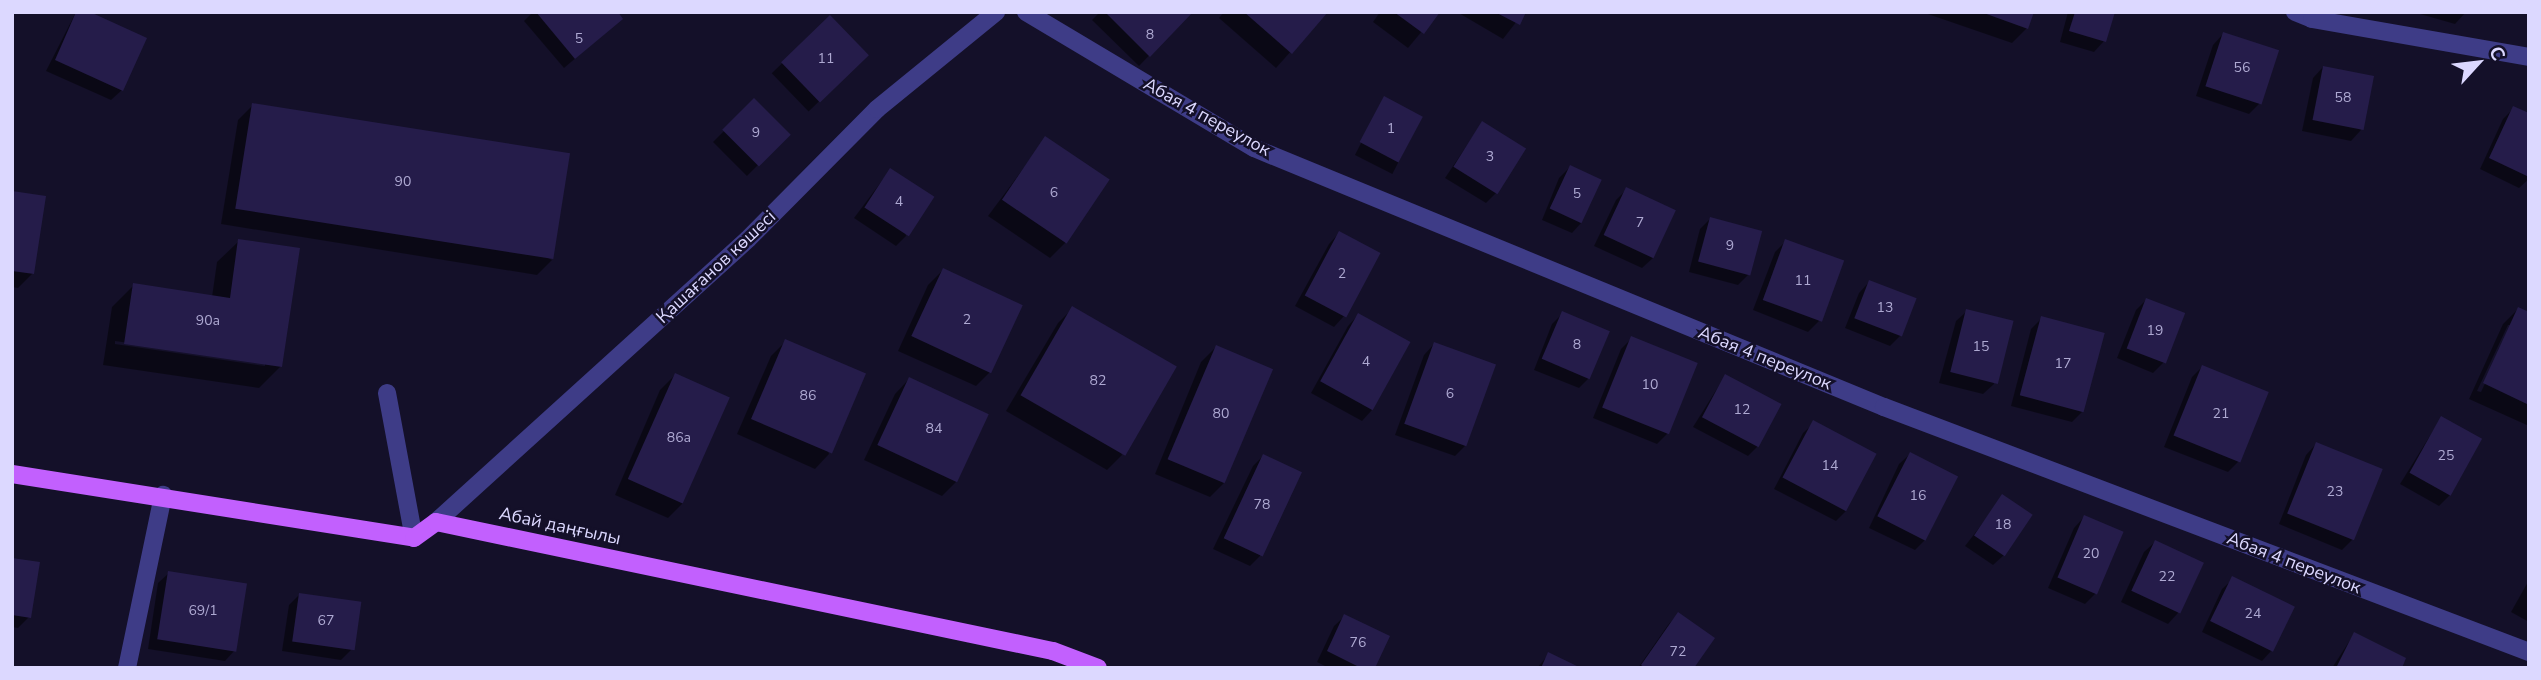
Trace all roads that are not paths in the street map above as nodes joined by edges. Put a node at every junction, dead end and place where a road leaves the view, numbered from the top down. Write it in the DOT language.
graph roads {
  1 [pos="996,12"];
  2 [pos="1026,12"];
  3 [pos="2308,15"];
  4 [pos="2529,57"];
  5 [pos="387,393"];
  6 [pos="12,474"];
  7 [pos="163,495"];
  8 [pos="436,522"];
  9 [pos="414,538"];
  10 [pos="2529,652"];
  11 [pos="127,668"];
  12 [pos="1098,668"];
  1 -- 8 [label="street, Қашағанов көшесі"];
  2 -- 10 [label="street, Абая 4 переулок"];
  3 -- 4 [label="street"];
  5 -- 9 [label="street"];
  6 -- 7 [label="main road"];
  7 -- 9 [label="main road"];
  7 -- 11 [label="street"];
  8 -- 9 [label="main road"];
  8 -- 12 [label="main road, Абай даңғылы"];
}
